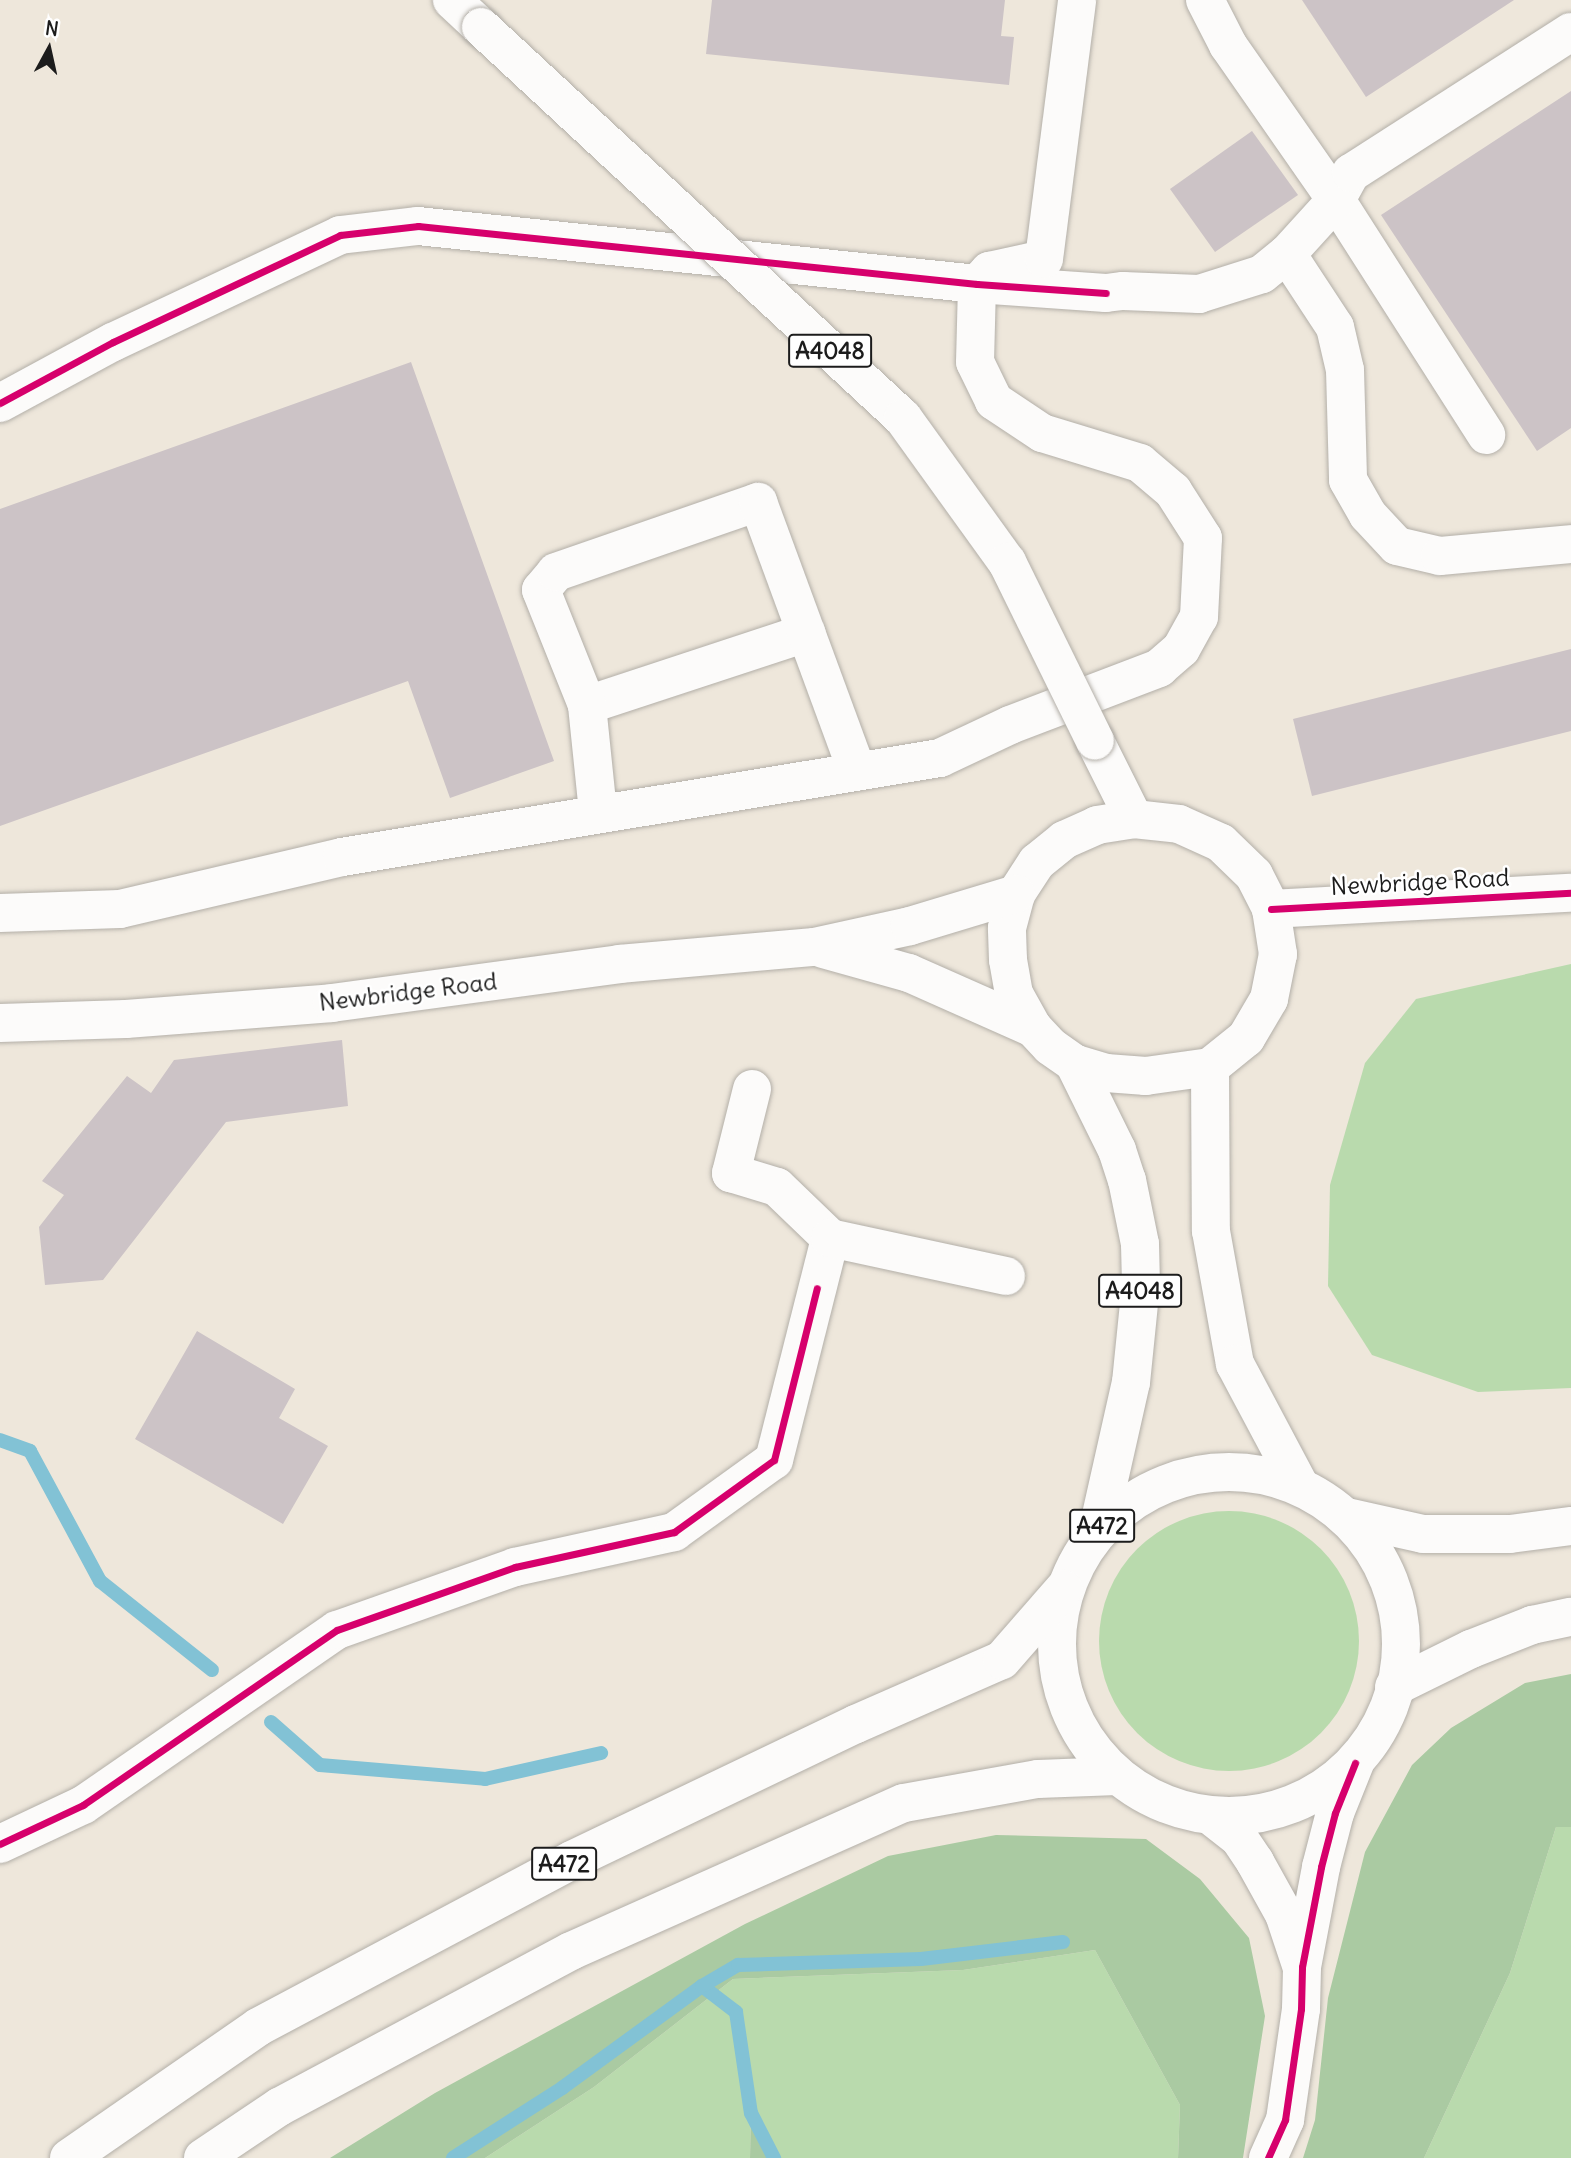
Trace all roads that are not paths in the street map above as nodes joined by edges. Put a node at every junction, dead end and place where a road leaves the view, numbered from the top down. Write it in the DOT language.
graph roads {
  1 [pos="452,0"];
  2 [pos="1077,0"];
  3 [pos="1205,0"];
  4 [pos="1571,32"];
  5 [pos="1336,200"];
  6 [pos="1287,254"];
  7 [pos="976,284"];
  8 [pos="0,403"];
  9 [pos="1486,435"];
  10 [pos="1571,544"];
  11 [pos="806,633"];
  12 [pos="587,705"];
  13 [pos="857,771"];
  14 [pos="598,813"];
  15 [pos="1134,820"];
  16 [pos="1571,893"];
  17 [pos="1016,894"];
  18 [pos="1271,909"];
  19 [pos="0,913"];
  20 [pos="814,947"];
  21 [pos="0,1023"];
  22 [pos="1033,1027"];
  23 [pos="1074,1063"];
  24 [pos="1210,1067"];
  25 [pos="752,1089"];
  26 [pos="830,1238"];
  27 [pos="1006,1276"];
  28 [pos="1300,1486"];
  29 [pos="1347,1517"];
  30 [pos="1571,1526"];
  31 [pos="1098,1529"];
  32 [pos="1064,1589"];
  33 [pos="1571,1617"];
  34 [pos="1394,1687"];
  35 [pos="1354,1763"];
  36 [pos="1117,1776"];
  37 [pos="1211,1816"];
  38 [pos="0,1844"];
  39 [pos="1302,1967"];
  40 [pos="69,2158"];
  41 [pos="203,2158"];
  42 [pos="1268,2158"];
  1 -- 15 [label="main road, A4048, bridge"];
  2 -- 7 [label="main road"];
  3 -- 5 [label="main road"];
  4 -- 5 [label="main road"];
  5 -- 6 [label="main road"];
  5 -- 9 [label="main road"];
  6 -- 7 [label="main road"];
  6 -- 10 [label="main road"];
  7 -- 8 [label="main road"];
  7 -- 13 [label="main road"];
  11 -- 12 [label="main road"];
  11 -- 12 [label="main road"];
  11 -- 13 [label="main road"];
  12 -- 14 [label="main road"];
  13 -- 14 [label="main road"];
  14 -- 19 [label="main road"];
  15 -- 17 [label="main road"];
  15 -- 18 [label="main road"];
  16 -- 18 [label="main road, Newbridge Road"];
  17 -- 20 [label="main road, Newbridge Road"];
  17 -- 22 [label="main road"];
  18 -- 24 [label="main road"];
  20 -- 21 [label="main road, Newbridge Road"];
  20 -- 22 [label="main road, Newbridge Road"];
  22 -- 23 [label="main road"];
  23 -- 24 [label="main road"];
  23 -- 31 [label="main road, A4048"];
  24 -- 28 [label="main road, A4048"];
  25 -- 26 [label="main road"];
  26 -- 27 [label="main road"];
  26 -- 38 [label="main road"];
  28 -- 29 [label="main road, A472"];
  28 -- 31 [label="main road, A472"];
  29 -- 30 [label="main road, A472"];
  29 -- 34 [label="main road, A472"];
  31 -- 32 [label="main road, A472"];
  32 -- 36 [label="main road, A472"];
  32 -- 40 [label="main road, A472"];
  33 -- 34 [label="main road"];
  34 -- 35 [label="main road, A472"];
  35 -- 37 [label="main road, A472"];
  35 -- 39 [label="main road"];
  36 -- 37 [label="main road, A472"];
  36 -- 41 [label="main road"];
  37 -- 39 [label="main road"];
  39 -- 42 [label="main road"];
}
